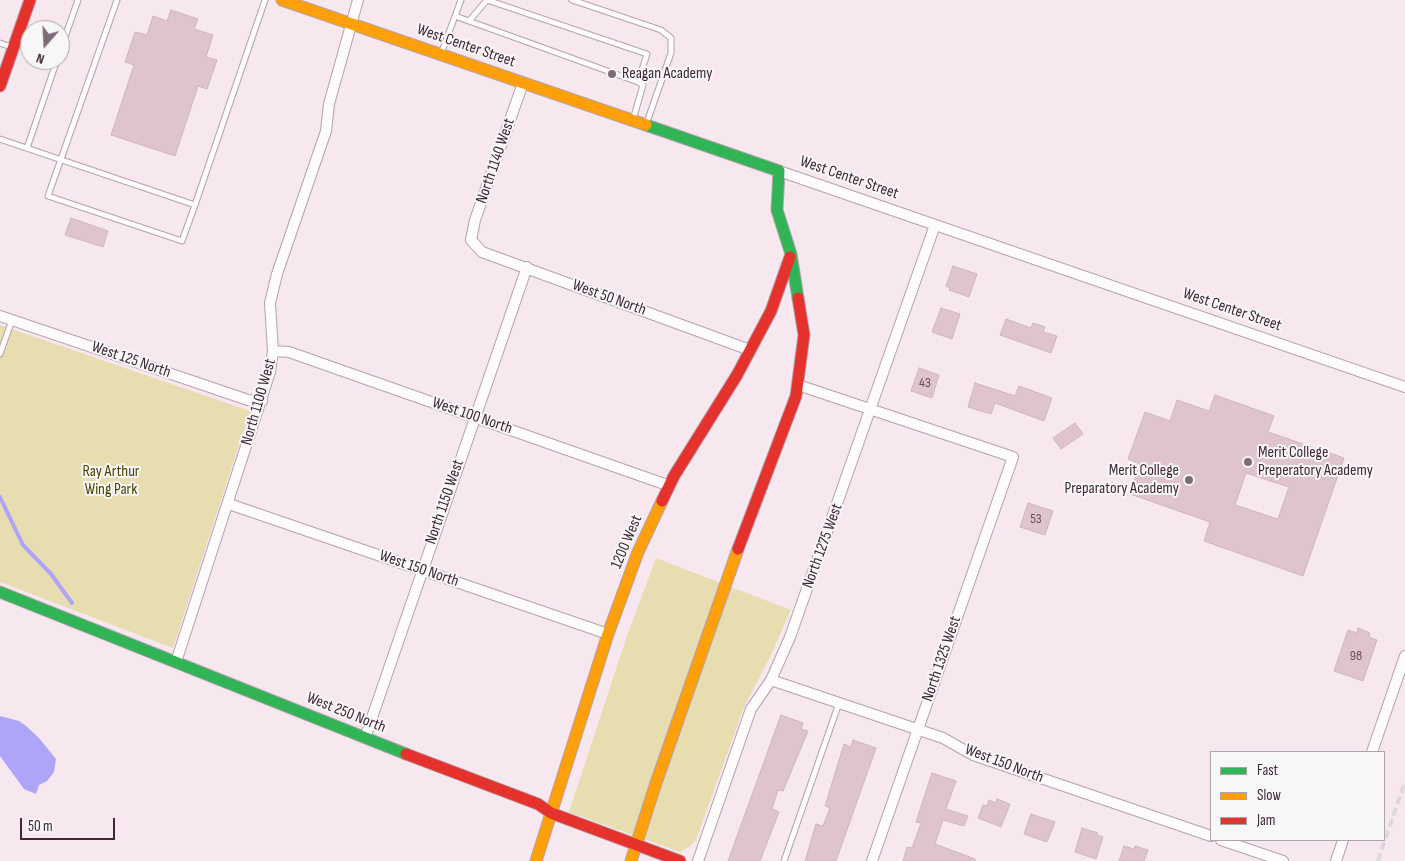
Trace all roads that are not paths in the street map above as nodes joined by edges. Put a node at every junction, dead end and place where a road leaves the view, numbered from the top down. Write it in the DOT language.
graph roads {
  1 [pos="30,0"];
  2 [pos="78,0"];
  3 [pos="116,0"];
  4 [pos="265,0"];
  5 [pos="282,0"];
  6 [pos="358,0"];
  7 [pos="460,0"];
  8 [pos="487,0"];
  9 [pos="572,0"];
  10 [pos="454,16"];
  11 [pos="469,21"];
  12 [pos="70,23"];
  13 [pos="350,23"];
  14 [pos="0,43"];
  15 [pos="13,47"];
  16 [pos="441,54"];
  17 [pos="54,70"];
  18 [pos="638,82"];
  19 [pos="523,83"];
  20 [pos="0,86"];
  21 [pos="633,121"];
  22 [pos="645,125"];
  23 [pos="0,139"];
  24 [pos="27,148"];
  25 [pos="62,160"];
  26 [pos="779,171"];
  27 [pos="195,205"];
  28 [pos="935,225"];
  29 [pos="471,240"];
  30 [pos="790,254"];
  31 [pos="526,267"];
  32 [pos="0,316"];
  33 [pos="12,320"];
  34 [pos="750,350"];
  35 [pos="273,351"];
  36 [pos="0,354"];
  37 [pos="798,385"];
  38 [pos="1405,388"];
  39 [pos="262,401"];
  40 [pos="871,408"];
  41 [pos="474,416"];
  42 [pos="670,486"];
  43 [pos="229,504"];
  44 [pos="422,570"];
  45 [pos="0,592"];
  46 [pos="608,634"];
  47 [pos="1405,656"];
  48 [pos="176,662"];
  49 [pos="770,680"];
  50 [pos="839,703"];
  51 [pos="917,729"];
  52 [pos="365,738"];
  53 [pos="1372,751"];
  54 [pos="551,813"];
  55 [pos="1210,836"];
  56 [pos="1224,841"];
  57 [pos="1343,841"];
  58 [pos="637,844"];
  59 [pos="536,861"];
  60 [pos="631,861"];
  61 [pos="680,861"];
  62 [pos="698,861"];
  63 [pos="784,861"];
  64 [pos="872,861"];
  65 [pos="1283,861"];
  66 [pos="1336,861"];
  1 -- 15 [label="street"];
  2 -- 12 [label="lane"];
  3 -- 25 [label="lane"];
  4 -- 27 [label="lane"];
  5 -- 13 [label="street, West Center Street"];
  6 -- 13 [label="street, North 1100 West"];
  7 -- 10 [label="lane"];
  8 -- 11 [label="lane"];
  8 -- 18 [label="lane"];
  9 -- 22 [label="lane"];
  10 -- 11 [label="lane"];
  10 -- 16 [label="lane"];
  11 -- 18 [label="lane"];
  13 -- 16 [label="street, West Center Street"];
  13 -- 35 [label="street, North 1100 West"];
  14 -- 15 [label="lane"];
  15 -- 20 [label="street"];
  16 -- 19 [label="street, West Center Street"];
  17 -- 24 [label="lane"];
  18 -- 21 [label="lane"];
  19 -- 21 [label="street, West Center Street"];
  19 -- 29 [label="street, North 1140 West"];
  21 -- 22 [label="street, West Center Street"];
  22 -- 26 [label="street, West Center Street"];
  23 -- 24 [label="lane"];
  24 -- 25 [label="lane"];
  25 -- 27 [label="lane"];
  25 -- 27 [label="lane"];
  26 -- 28 [label="street, West Center Street"];
  26 -- 30 [label="street"];
  28 -- 38 [label="street, West Center Street"];
  28 -- 40 [label="street, North 1275 West"];
  29 -- 31 [label="street, West 50 North"];
  30 -- 34 [label="street, 1200 West"];
  30 -- 37 [label="street"];
  31 -- 34 [label="street, West 50 North"];
  31 -- 41 [label="street, North 1150 West"];
  32 -- 33 [label="street, West 125 North"];
  33 -- 36 [label="lane"];
  33 -- 39 [label="street, West 125 North"];
  34 -- 42 [label="street, 1200 West"];
  35 -- 39 [label="street, North 1100 West"];
  35 -- 41 [label="street, West 100 North"];
  37 -- 40 [label="street"];
  37 -- 58 [label="street"];
  39 -- 43 [label="street, North 1100 West"];
  40 -- 49 [label="street, North 1275 West"];
  40 -- 51 [label="street, North 1325 West"];
  41 -- 42 [label="street, West 100 North"];
  41 -- 44 [label="street, North 1150 West"];
  42 -- 46 [label="street, 1200 West"];
  43 -- 44 [label="street, West 150 North"];
  43 -- 48 [label="street, North 1100 West"];
  44 -- 46 [label="street, West 150 North"];
  44 -- 52 [label="street, North 1150 West"];
  45 -- 48 [label="street, West 250 North"];
  46 -- 54 [label="street, 1200 West"];
  47 -- 53 [label="street"];
  48 -- 52 [label="street, West 250 North"];
  49 -- 50 [label="street, West 150 North"];
  49 -- 62 [label="street, North 1275 West"];
  50 -- 51 [label="street, West 150 North"];
  50 -- 63 [label="lane"];
  51 -- 55 [label="street, West 150 North"];
  51 -- 64 [label="street, North 1325 West"];
  52 -- 54 [label="street, West 250 North"];
  54 -- 58 [label="street, West 250 North"];
  54 -- 59 [label="street, 1200 West"];
  56 -- 65 [label="street"];
  57 -- 66 [label="street"];
  58 -- 60 [label="street"];
  58 -- 61 [label="street, West 250 North"];
}
